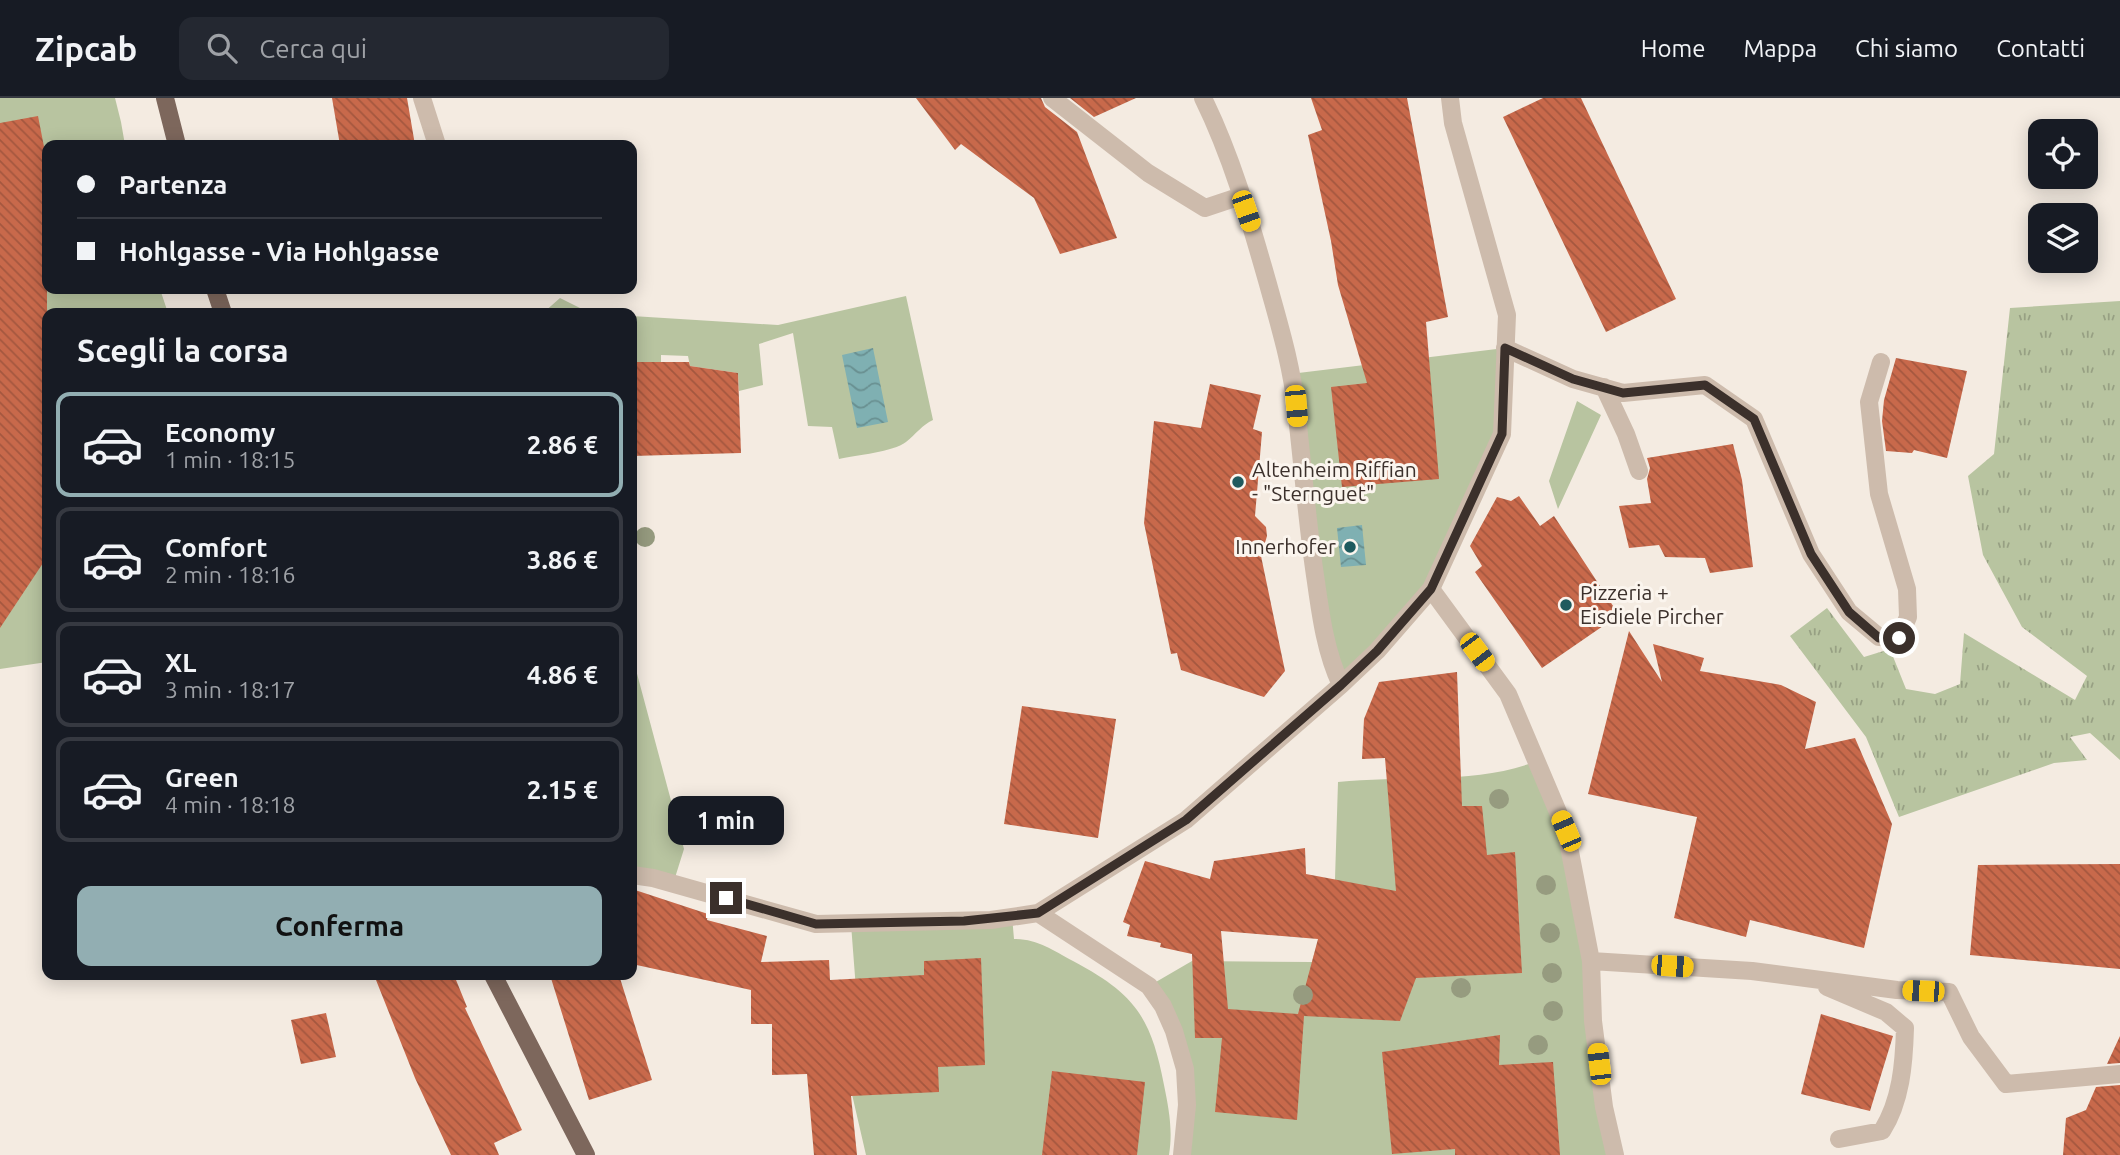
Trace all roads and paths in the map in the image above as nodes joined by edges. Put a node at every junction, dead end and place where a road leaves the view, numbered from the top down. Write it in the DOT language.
graph roads {
  1 [pos="165,98"];
  2 [pos="422,98"];
  3 [pos="1052,98"];
  4 [pos="1203,98"];
  5 [pos="1450,98"];
  6 [pos="176,140"];
  7 [pos="435,140"];
  8 [pos="1241,196"];
  9 [pos="1505,348"];
  10 [pos="1881,362"];
  11 [pos="1604,387"];
  12 [pos="1639,471"];
  13 [pos="1431,589"];
  14 [pos="1341,685"];
  15 [pos="637,876"];
  16 [pos="1038,913"];
  17 [pos="1591,961"];
  18 [pos="1805,978"];
  19 [pos="496,980"];
  20 [pos="2120,1074"];
  21 [pos="1839,1139"];
  22 [pos="586,1155"];
  23 [pos="1182,1155"];
  24 [pos="1615,1155"];
  1 -- 6 [label="main road"];
  2 -- 7 [label="lane"];
  3 -- 8 [label="lane"];
  4 -- 8 [label="lane"];
  5 -- 9 [label="lane"];
  8 -- 14 [label="lane"];
  9 -- 11 [label="lane"];
  9 -- 13 [label="lane"];
  10 -- 11 [label="lane"];
  11 -- 12 [label="lane"];
  13 -- 14 [label="lane"];
  13 -- 17 [label="lane"];
  14 -- 16 [label="lane"];
  15 -- 16 [label="lane"];
  16 -- 23 [label="lane"];
  17 -- 18 [label="lane"];
  17 -- 24 [label="lane"];
  18 -- 20 [label="lane"];
  18 -- 21 [label="lane"];
  19 -- 22 [label="main road"];
}
